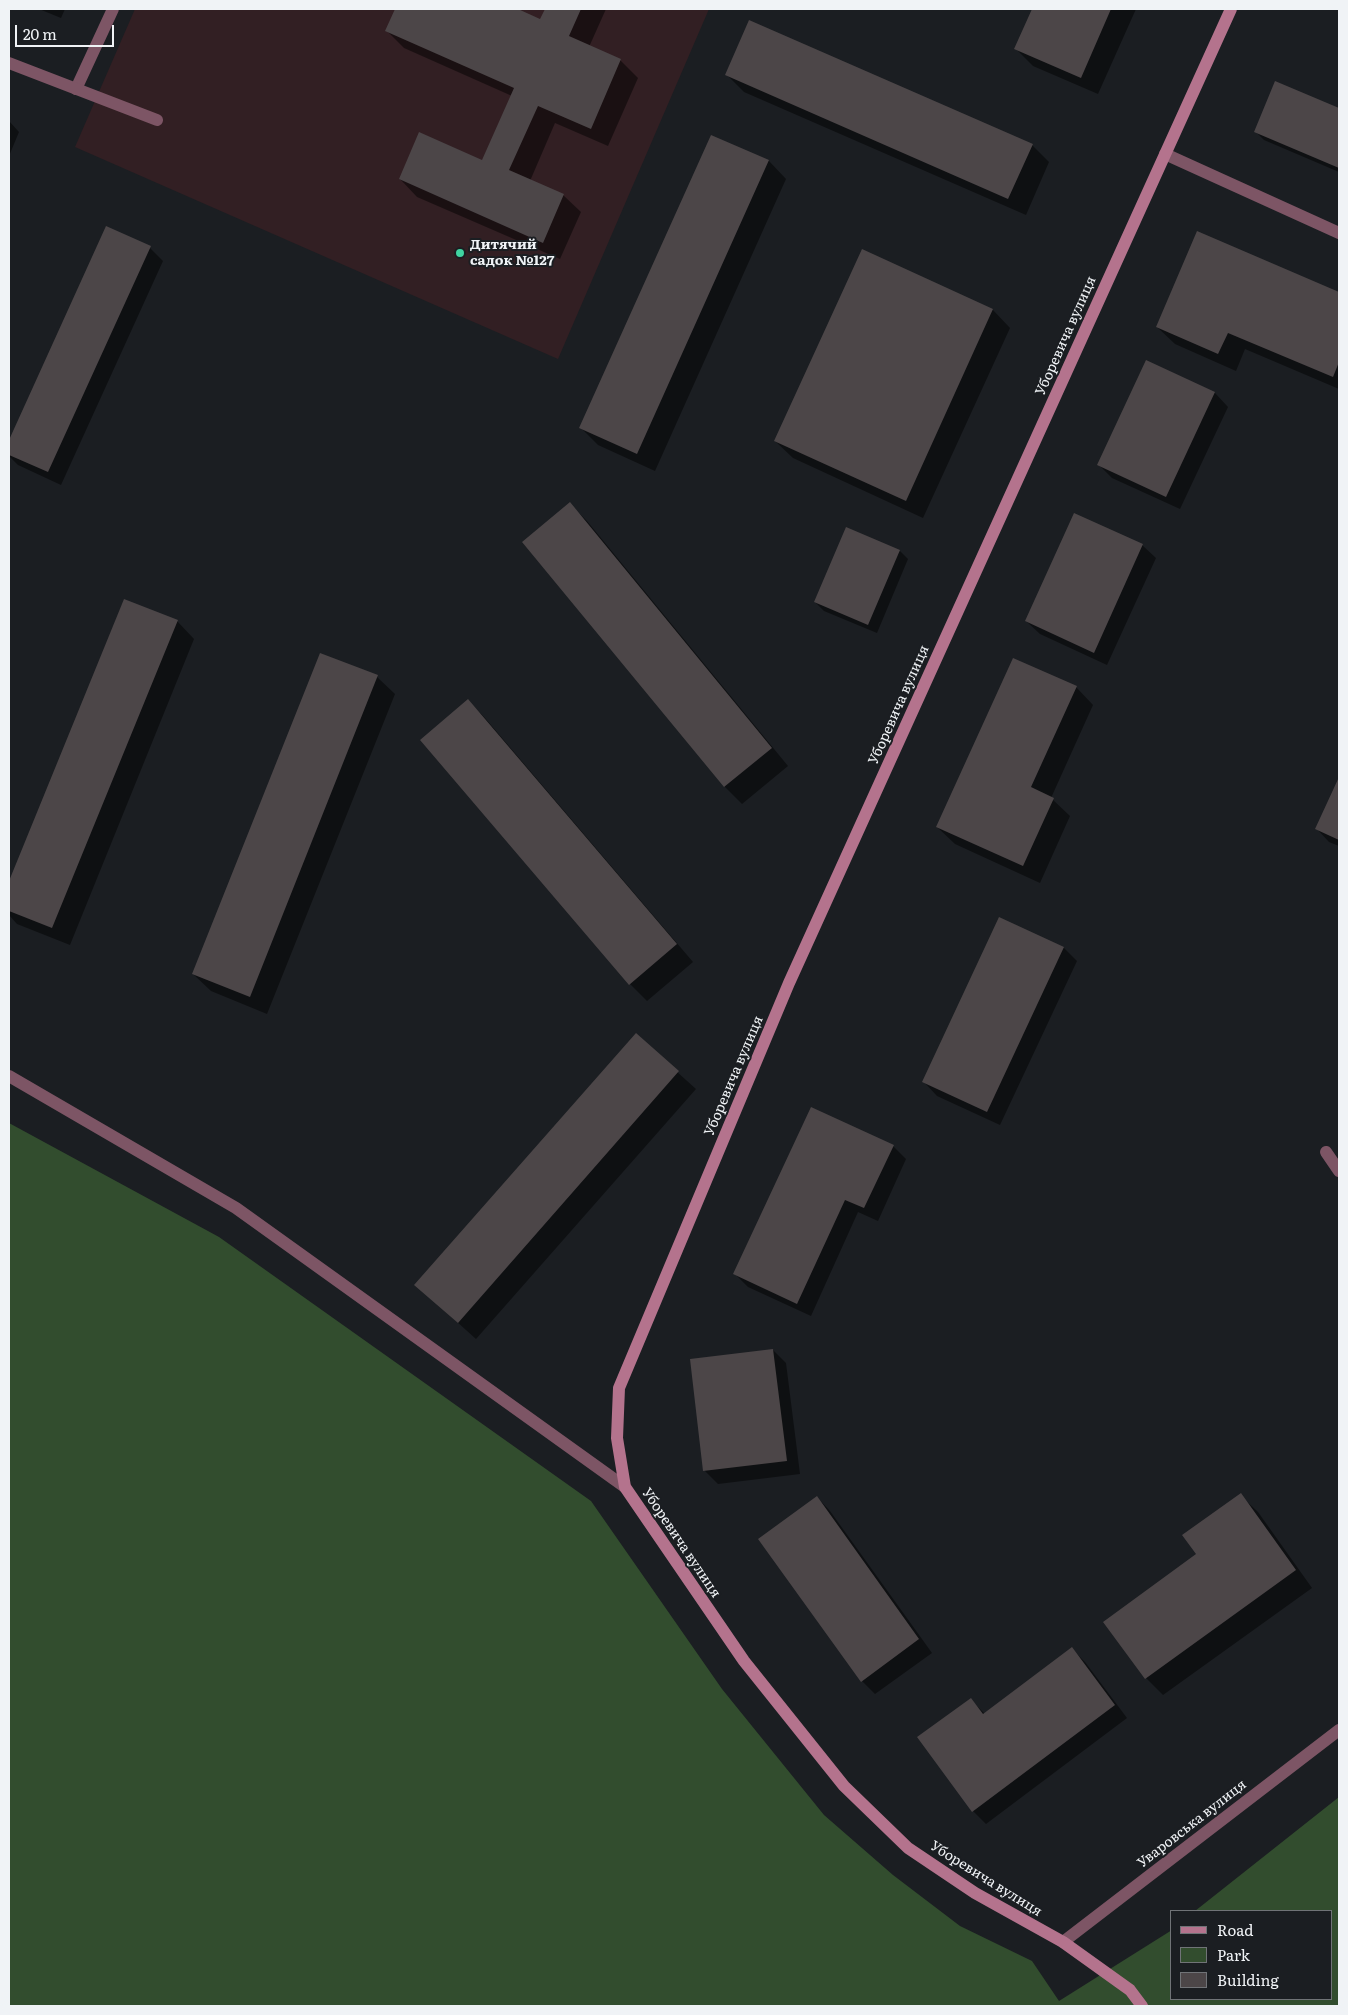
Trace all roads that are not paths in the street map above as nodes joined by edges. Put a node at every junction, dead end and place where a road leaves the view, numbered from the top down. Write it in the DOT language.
graph roads {
  1 [pos="113,9"];
  2 [pos="1230,9"];
  3 [pos="9,63"];
  4 [pos="76,89"];
  5 [pos="157,120"];
  6 [pos="1165,154"];
  7 [pos="1339,233"];
  8 [pos="9,1076"];
  9 [pos="1326,1152"];
  10 [pos="1339,1171"];
  11 [pos="625,1487"];
  12 [pos="1339,1730"];
  13 [pos="1062,1942"];
  14 [pos="1142,2006"];
  1 -- 4 [label="street"];
  2 -- 6 [label="street, Уборевича вулиця"];
  3 -- 4 [label="street"];
  4 -- 5 [label="street"];
  6 -- 7 [label="street"];
  6 -- 11 [label="street, Уборевича вулиця"];
  8 -- 11 [label="street"];
  9 -- 10 [label="street"];
  11 -- 13 [label="street, Уборевича вулиця"];
  12 -- 13 [label="street, Уваровська вулиця"];
  13 -- 14 [label="street, Уборевича вулиця"];
}
